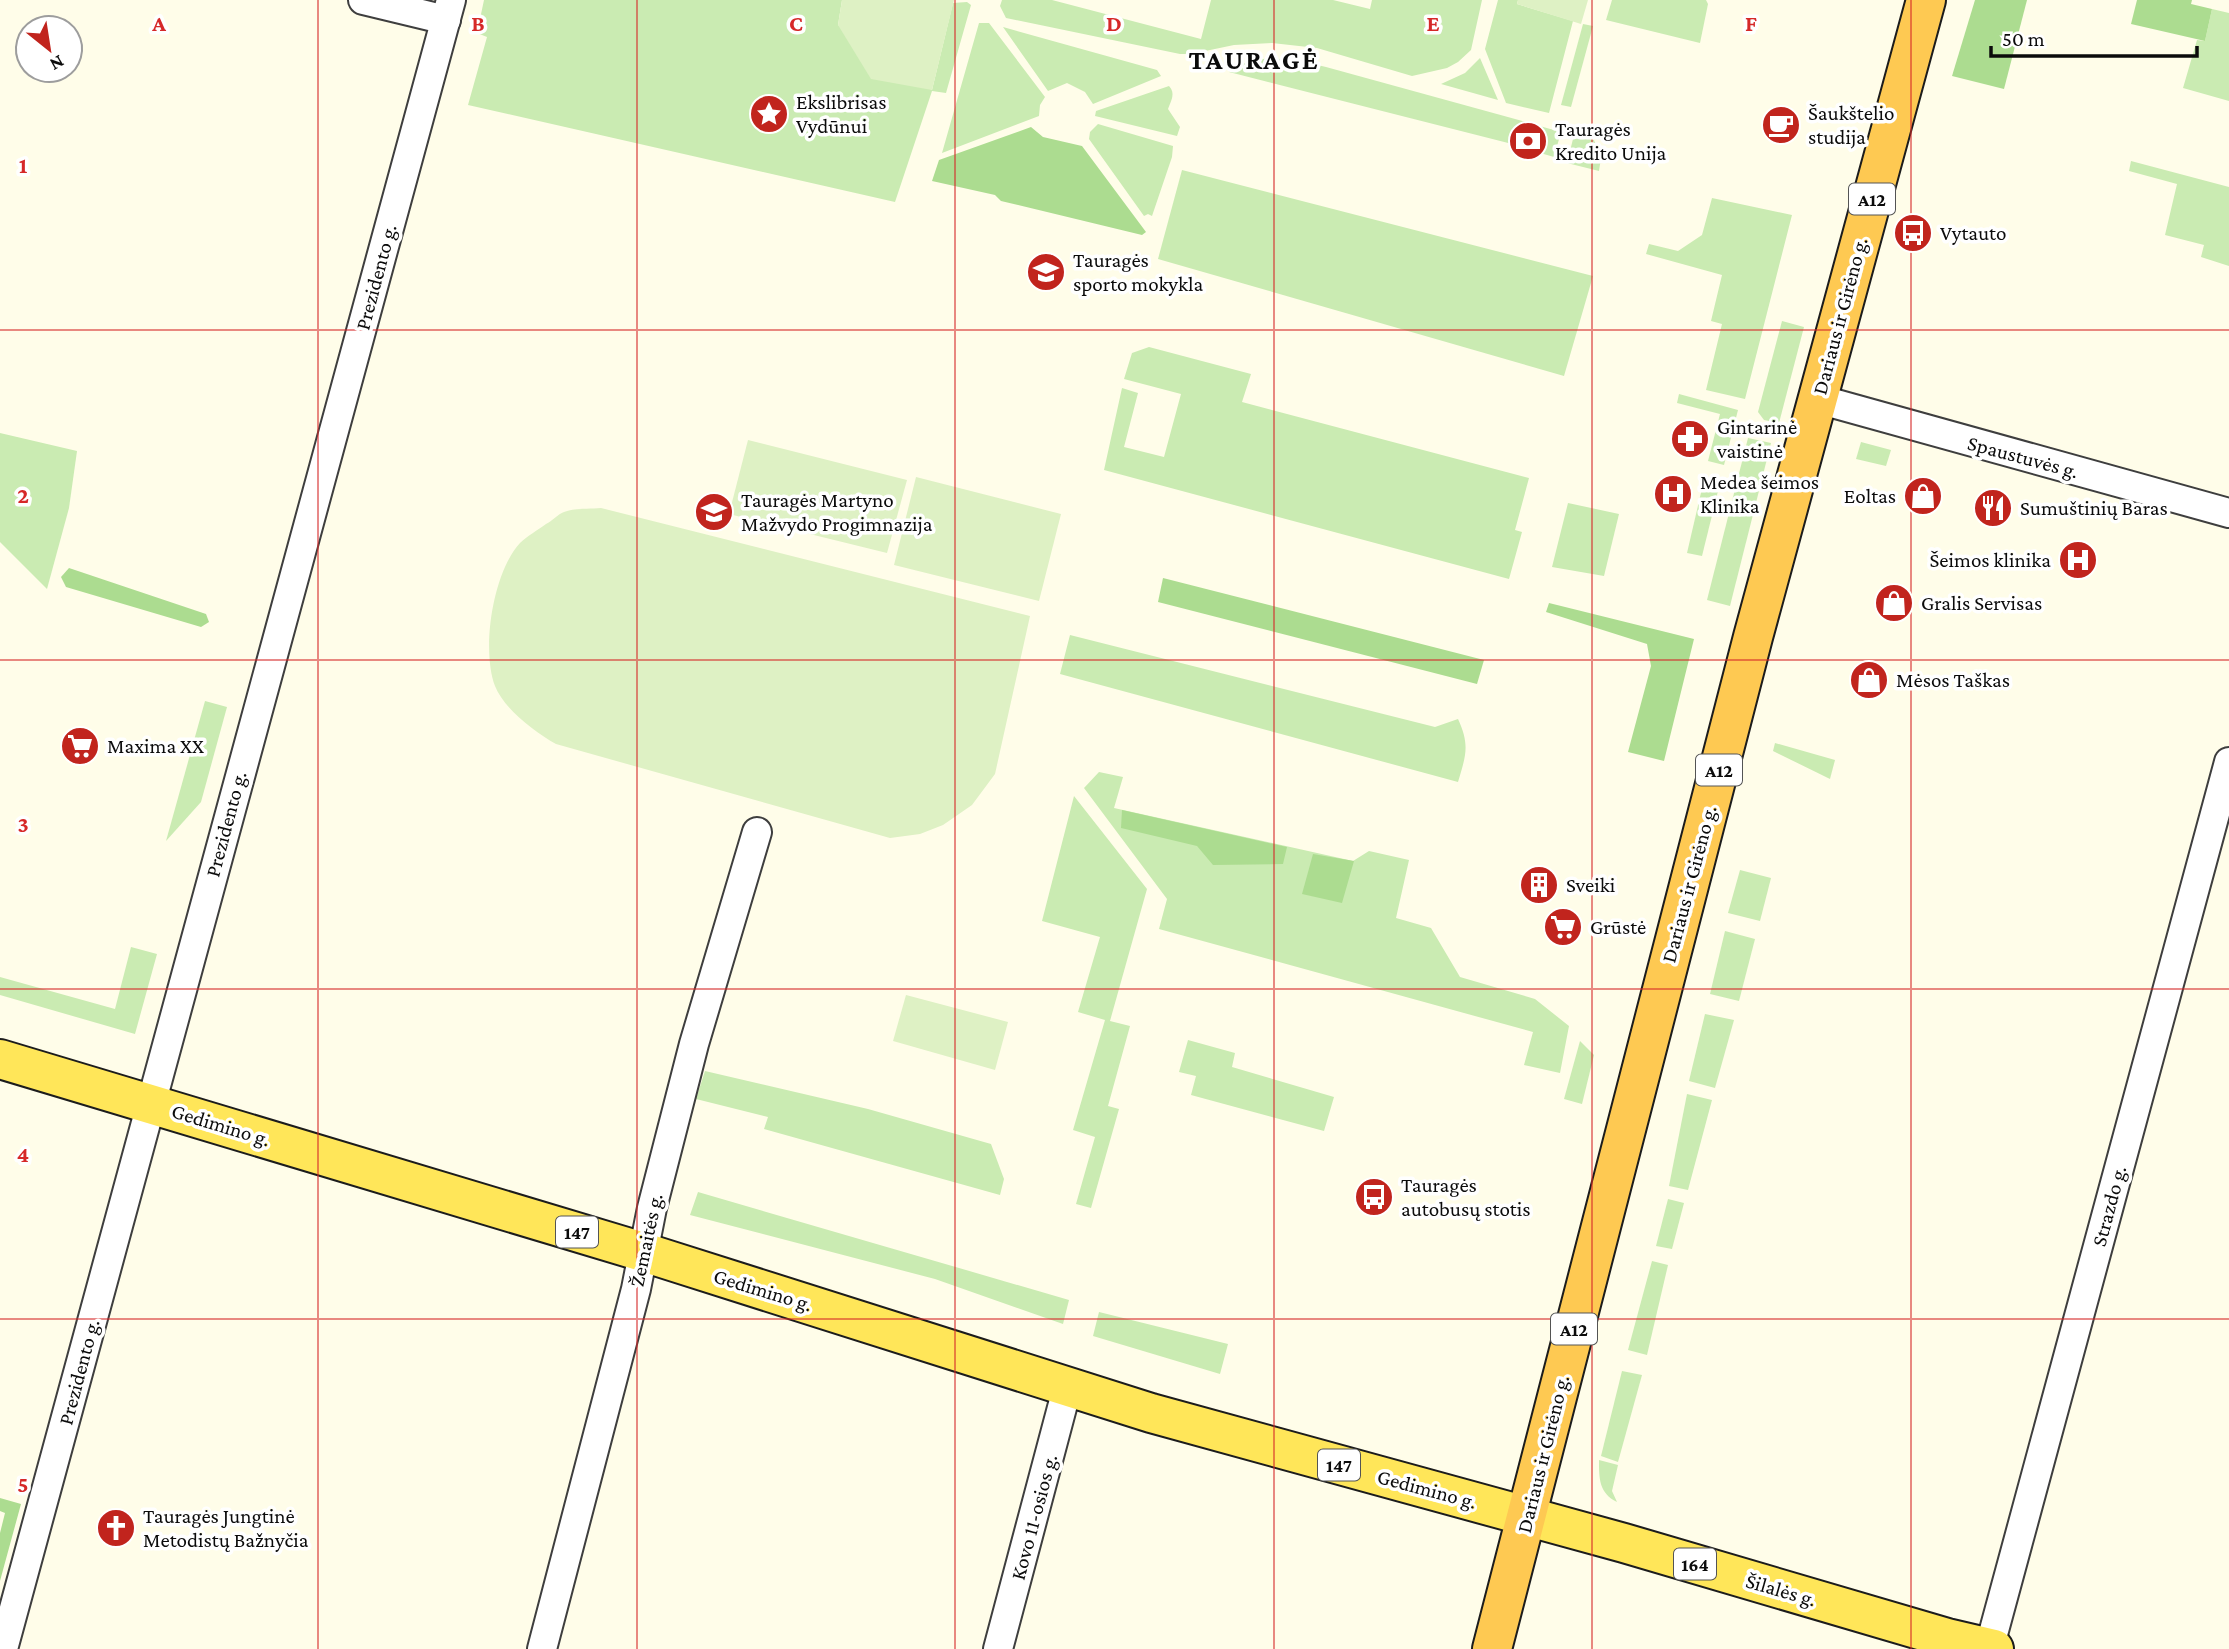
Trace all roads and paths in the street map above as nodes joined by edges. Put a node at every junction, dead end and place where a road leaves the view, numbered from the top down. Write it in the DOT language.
graph roads {
  1 [pos="363,0"];
  2 [pos="1926,0"];
  3 [pos="449,10"];
  4 [pos="1818,399"];
  5 [pos="2229,513"];
  6 [pos="2229,762"];
  7 [pos="757,832"];
  8 [pos="0,1059"];
  9 [pos="153,1104"];
  10 [pos="643,1252"];
  11 [pos="1068,1385"];
  12 [pos="1527,1516"];
  13 [pos="1991,1648"];
  14 [pos="3,1649"];
  15 [pos="541,1649"];
  16 [pos="999,1649"];
  17 [pos="1492,1649"];
  1 -- 3 [label="street"];
  2 -- 4 [label="highway, Dariaus ir Girėno g. / A12"];
  3 -- 9 [label="street, Prezidento g."];
  4 -- 5 [label="street, Spaustuvės g."];
  4 -- 12 [label="highway, Dariaus ir Girėno g. / A12"];
  6 -- 13 [label="street, Strazdo g."];
  7 -- 10 [label="street, Žemaitės g."];
  8 -- 9 [label="main road, Gedimino g. / 147"];
  9 -- 10 [label="main road, Gedimino g. / 147"];
  9 -- 14 [label="street, Prezidento g."];
  10 -- 11 [label="main road, Gedimino g. / 147"];
  10 -- 15 [label="street, Žemaitės g."];
  11 -- 12 [label="main road, Gedimino g. / 147"];
  11 -- 16 [label="street, Kovo 11-osios g."];
  12 -- 13 [label="main road, Šilalės g. / 164"];
  12 -- 17 [label="highway, Dariaus ir Girėno g. / A12"];
}
